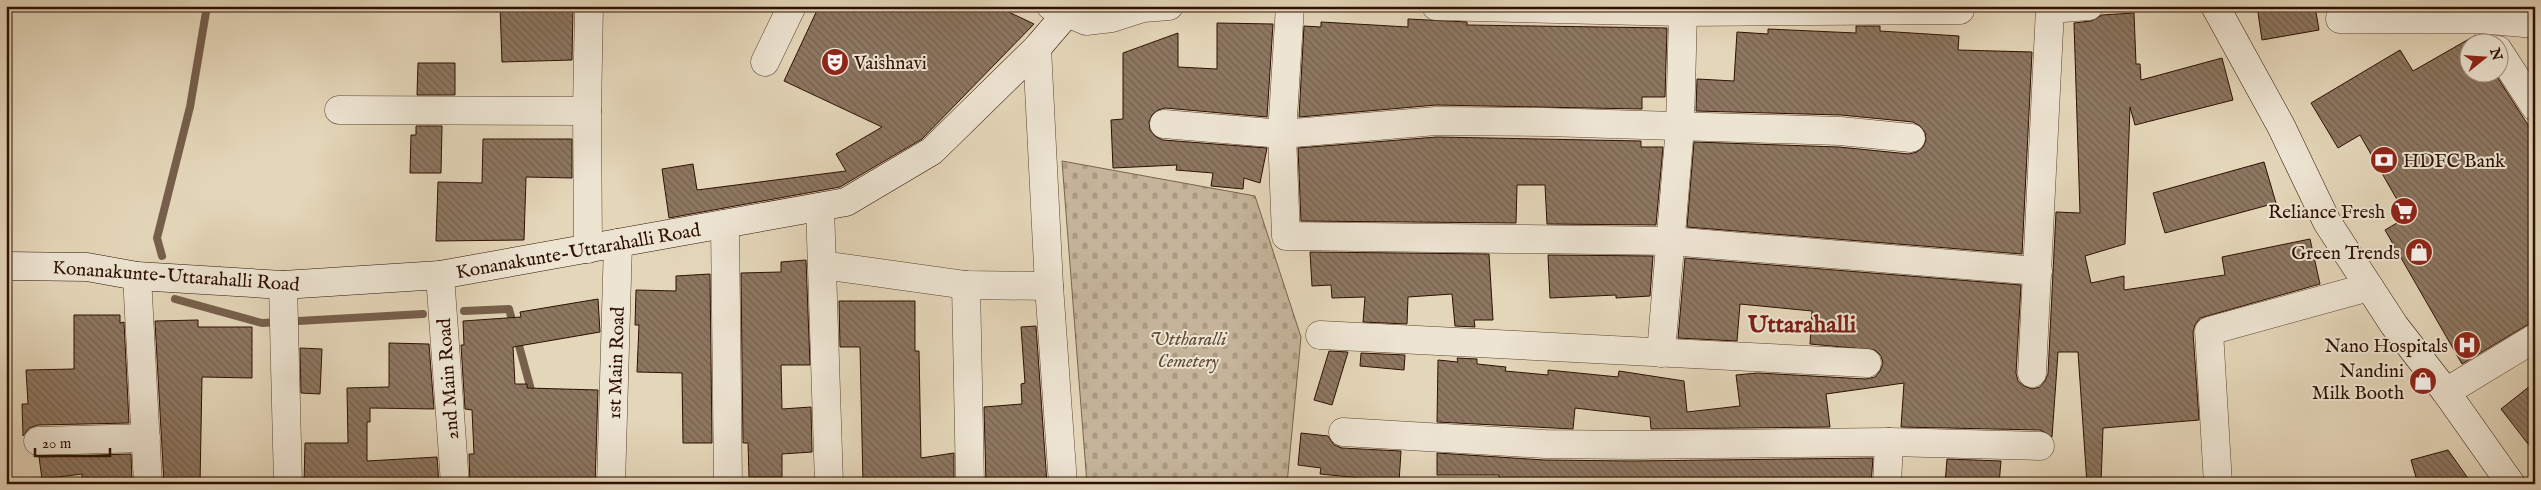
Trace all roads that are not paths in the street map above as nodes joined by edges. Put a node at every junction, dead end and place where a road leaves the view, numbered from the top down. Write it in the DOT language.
graph roads {
  1 [pos="589,6"];
  2 [pos="792,6"];
  3 [pos="1169,6"];
  4 [pos="1290,6"];
  5 [pos="1436,6"];
  6 [pos="2089,6"];
  7 [pos="2215,6"];
  8 [pos="1063,9"];
  9 [pos="1960,10"];
  10 [pos="1683,12"];
  11 [pos="2340,19"];
  12 [pos="2479,19"];
  13 [pos="2535,24"];
  14 [pos="2487,32"];
  15 [pos="1037,48"];
  16 [pos="765,62"];
  17 [pos="2508,65"];
  18 [pos="2535,107"];
  19 [pos="339,110"];
  20 [pos="586,111"];
  21 [pos="1164,124"];
  22 [pos="1680,127"];
  23 [pos="1282,134"];
  24 [pos="1911,138"];
  25 [pos="820,207"];
  26 [pos="725,224"];
  27 [pos="1670,241"];
  28 [pos="618,243"];
  29 [pos="588,249"];
  30 [pos="822,265"];
  31 [pos="6,266"];
  32 [pos="2038,271"];
  33 [pos="440,275"];
  34 [pos="137,276"];
  35 [pos="966,285"];
  36 [pos="1049,286"];
  37 [pos="2369,287"];
  38 [pos="284,310"];
  39 [pos="1320,335"];
  40 [pos="2535,338"];
  41 [pos="1661,352"];
  42 [pos="1867,363"];
  43 [pos="2032,373"];
  44 [pos="2446,392"];
  45 [pos="1343,432"];
  46 [pos="146,438"];
  47 [pos="38,441"];
  48 [pos="1888,442"];
  49 [pos="2040,446"];
  50 [pos="148,484"];
  51 [pos="288,484"];
  52 [pos="454,484"];
  53 [pos="611,484"];
  54 [pos="728,484"];
  55 [pos="829,484"];
  56 [pos="970,484"];
  57 [pos="1063,484"];
  58 [pos="1887,484"];
  59 [pos="2218,484"];
  60 [pos="2511,484"];
  1 -- 20 [label="street"];
  2 -- 16 [label="street"];
  3 -- 8 [label="street"];
  4 -- 23 [label="street"];
  5 -- 10 [label="street"];
  6 -- 32 [label="street"];
  7 -- 37 [label="street"];
  8 -- 15 [label="street, Konanakunte-Uttarahalli Road"];
  9 -- 10 [label="street"];
  10 -- 22 [label="street"];
  11 -- 12 [label="street"];
  12 -- 13 [label="street"];
  12 -- 14 [label="street"];
  15 -- 25 [label="street, Konanakunte-Uttarahalli Road"];
  15 -- 36 [label="street"];
  17 -- 18 [label="street"];
  19 -- 20 [label="street"];
  20 -- 29 [label="street"];
  21 -- 23 [label="street"];
  22 -- 23 [label="street"];
  22 -- 24 [label="street"];
  22 -- 27 [label="street"];
  23 -- 27 [label="street"];
  25 -- 26 [label="street, Konanakunte-Uttarahalli Road"];
  25 -- 30 [label="street"];
  26 -- 28 [label="street, Konanakunte-Uttarahalli Road"];
  26 -- 54 [label="street"];
  27 -- 32 [label="street"];
  27 -- 41 [label="street"];
  28 -- 29 [label="street, Konanakunte-Uttarahalli Road"];
  28 -- 53 [label="street, 1st Main Road"];
  29 -- 33 [label="street, Konanakunte-Uttarahalli Road"];
  30 -- 35 [label="street"];
  30 -- 55 [label="street"];
  31 -- 34 [label="street, Konanakunte-Uttarahalli Road"];
  32 -- 43 [label="street"];
  33 -- 38 [label="street, Konanakunte-Uttarahalli Road"];
  33 -- 52 [label="street, 2nd Main Road"];
  34 -- 38 [label="street, Konanakunte-Uttarahalli Road"];
  34 -- 46 [label="street"];
  35 -- 36 [label="street"];
  35 -- 56 [label="street"];
  36 -- 57 [label="street"];
  37 -- 44 [label="street"];
  37 -- 59 [label="street"];
  38 -- 51 [label="street"];
  39 -- 41 [label="street"];
  40 -- 44 [label="street"];
  41 -- 42 [label="street"];
  44 -- 60 [label="street"];
  45 -- 48 [label="street"];
  46 -- 47 [label="street"];
  46 -- 50 [label="street"];
  48 -- 49 [label="street"];
  48 -- 58 [label="street"];
}
